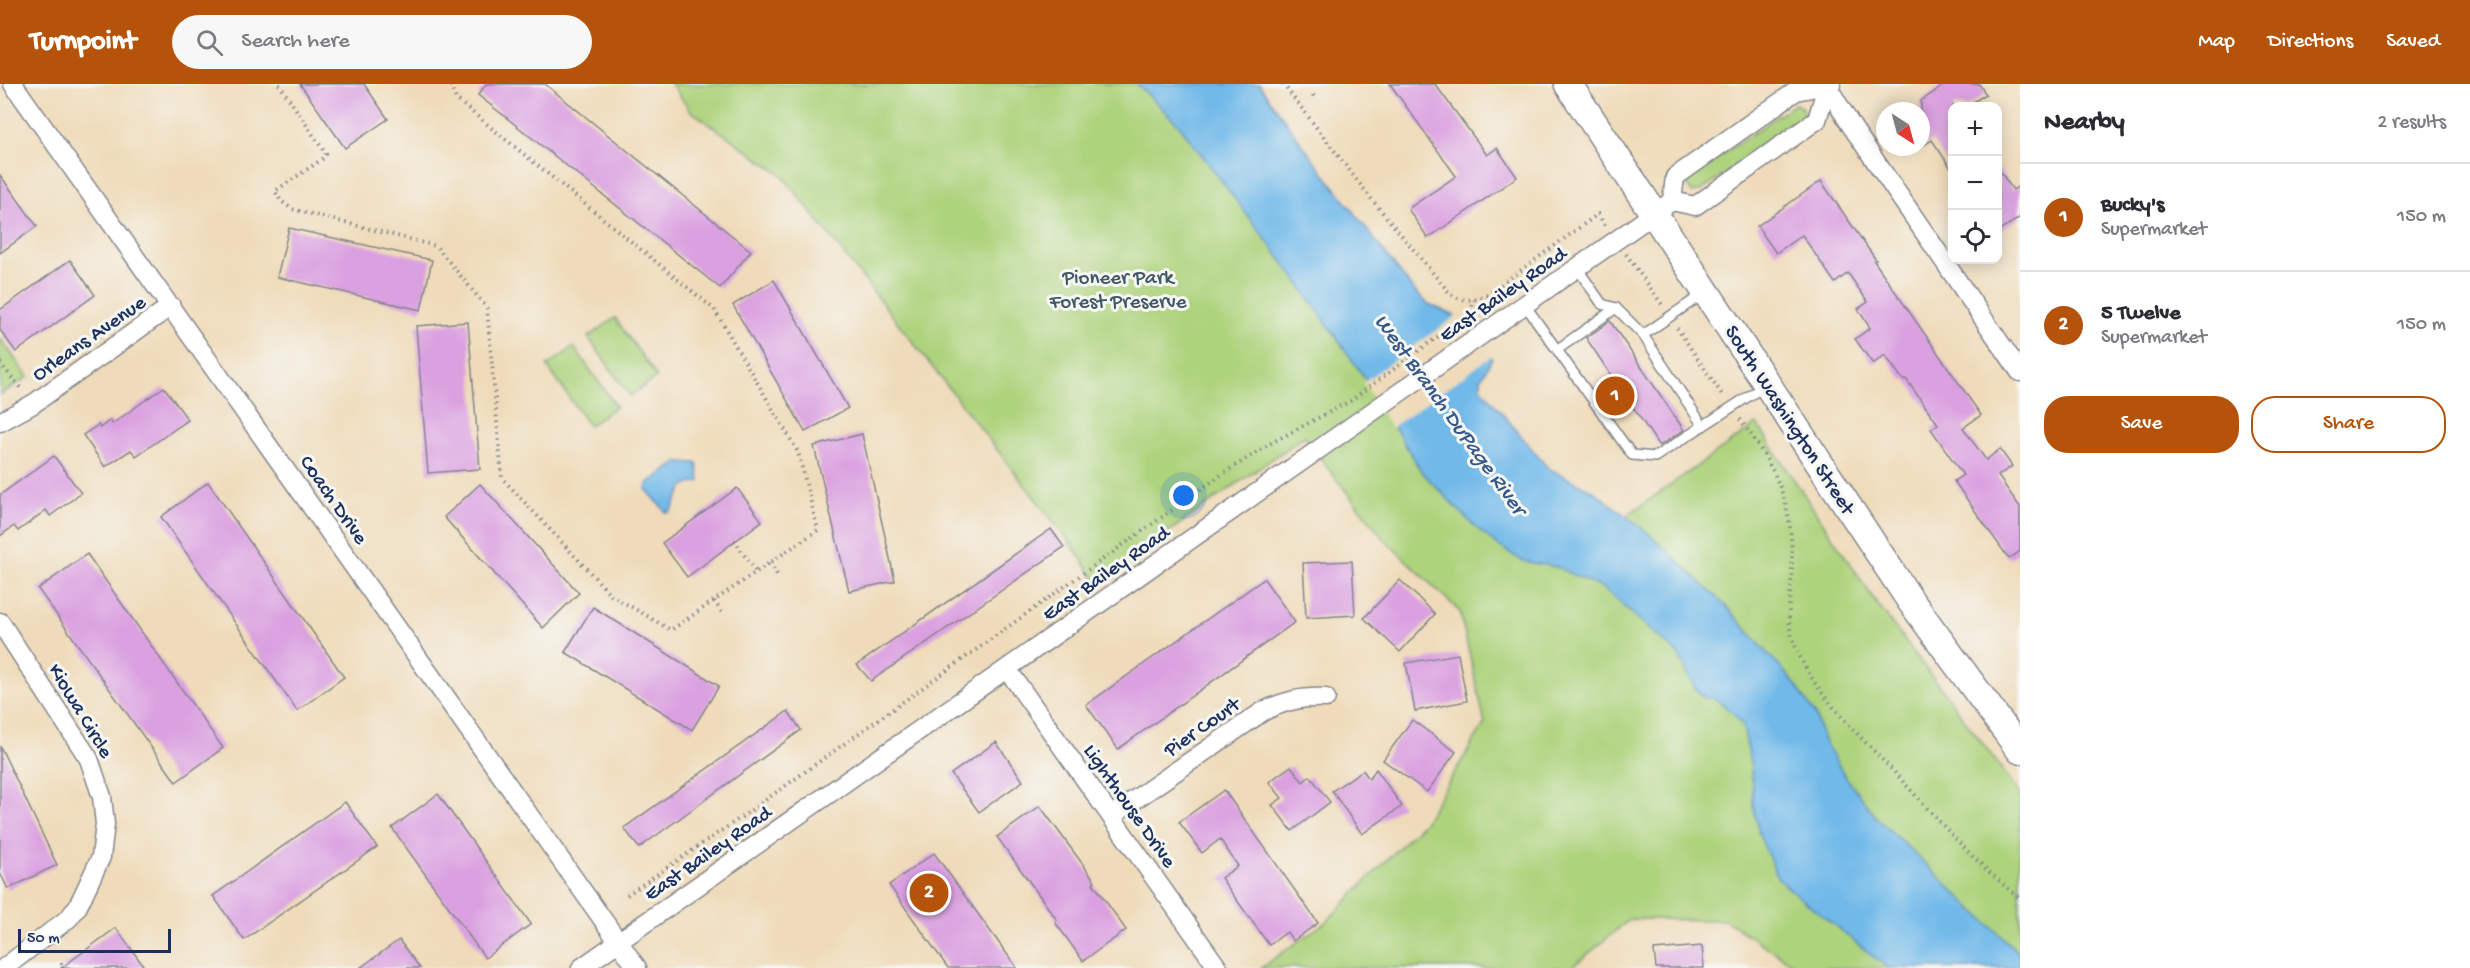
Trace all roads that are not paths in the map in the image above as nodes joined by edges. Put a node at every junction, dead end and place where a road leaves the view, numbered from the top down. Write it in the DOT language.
graph roads {
  1 [pos="13,84"];
  2 [pos="1568,84"];
  3 [pos="1828,85"];
  4 [pos="1663,207"];
  5 [pos="1577,268"];
  6 [pos="1706,292"];
  7 [pos="1525,305"];
  8 [pos="171,306"];
  9 [pos="1616,308"];
  10 [pos="1643,334"];
  11 [pos="1558,350"];
  12 [pos="2020,372"];
  13 [pos="1768,384"];
  14 [pos="0,422"];
  15 [pos="1703,426"];
  16 [pos="0,622"];
  17 [pos="1007,669"];
  18 [pos="1326,698"];
  19 [pos="2020,750"];
  20 [pos="1111,816"];
  21 [pos="618,943"];
  22 [pos="4,968"];
  23 [pos="581,968"];
  24 [pos="637,968"];
  25 [pos="1218,968"];
  1 -- 8 [label="street, Coach Drive"];
  2 -- 4 [label="main road, South Washington Street"];
  3 -- 4 [label="street"];
  3 -- 4 [label="street"];
  3 -- 12 [label="street"];
  4 -- 5 [label="street, East Bailey Road"];
  4 -- 6 [label="main road, South Washington Street"];
  5 -- 7 [label="street, East Bailey Road"];
  5 -- 9 [label="lane"];
  6 -- 10 [label="lane"];
  6 -- 13 [label="main road, South Washington Street"];
  7 -- 11 [label="lane"];
  7 -- 17 [label="street, East Bailey Road"];
  8 -- 14 [label="street, Orleans Avenue"];
  8 -- 21 [label="street, Coach Drive"];
  9 -- 10 [label="lane"];
  9 -- 11 [label="lane"];
  10 -- 15 [label="lane"];
  11 -- 15 [label="lane"];
  13 -- 15 [label="lane"];
  13 -- 19 [label="main road, South Washington Street"];
  16 -- 22 [label="street, Kiowa Circle"];
  17 -- 20 [label="street, Lighthouse Drive"];
  17 -- 21 [label="street, East Bailey Road"];
  18 -- 20 [label="street, Pier Court"];
  20 -- 25 [label="street, Lighthouse Drive"];
  21 -- 23 [label="street, East Bailey Road"];
  21 -- 24 [label="street, Coach Drive"];
}
